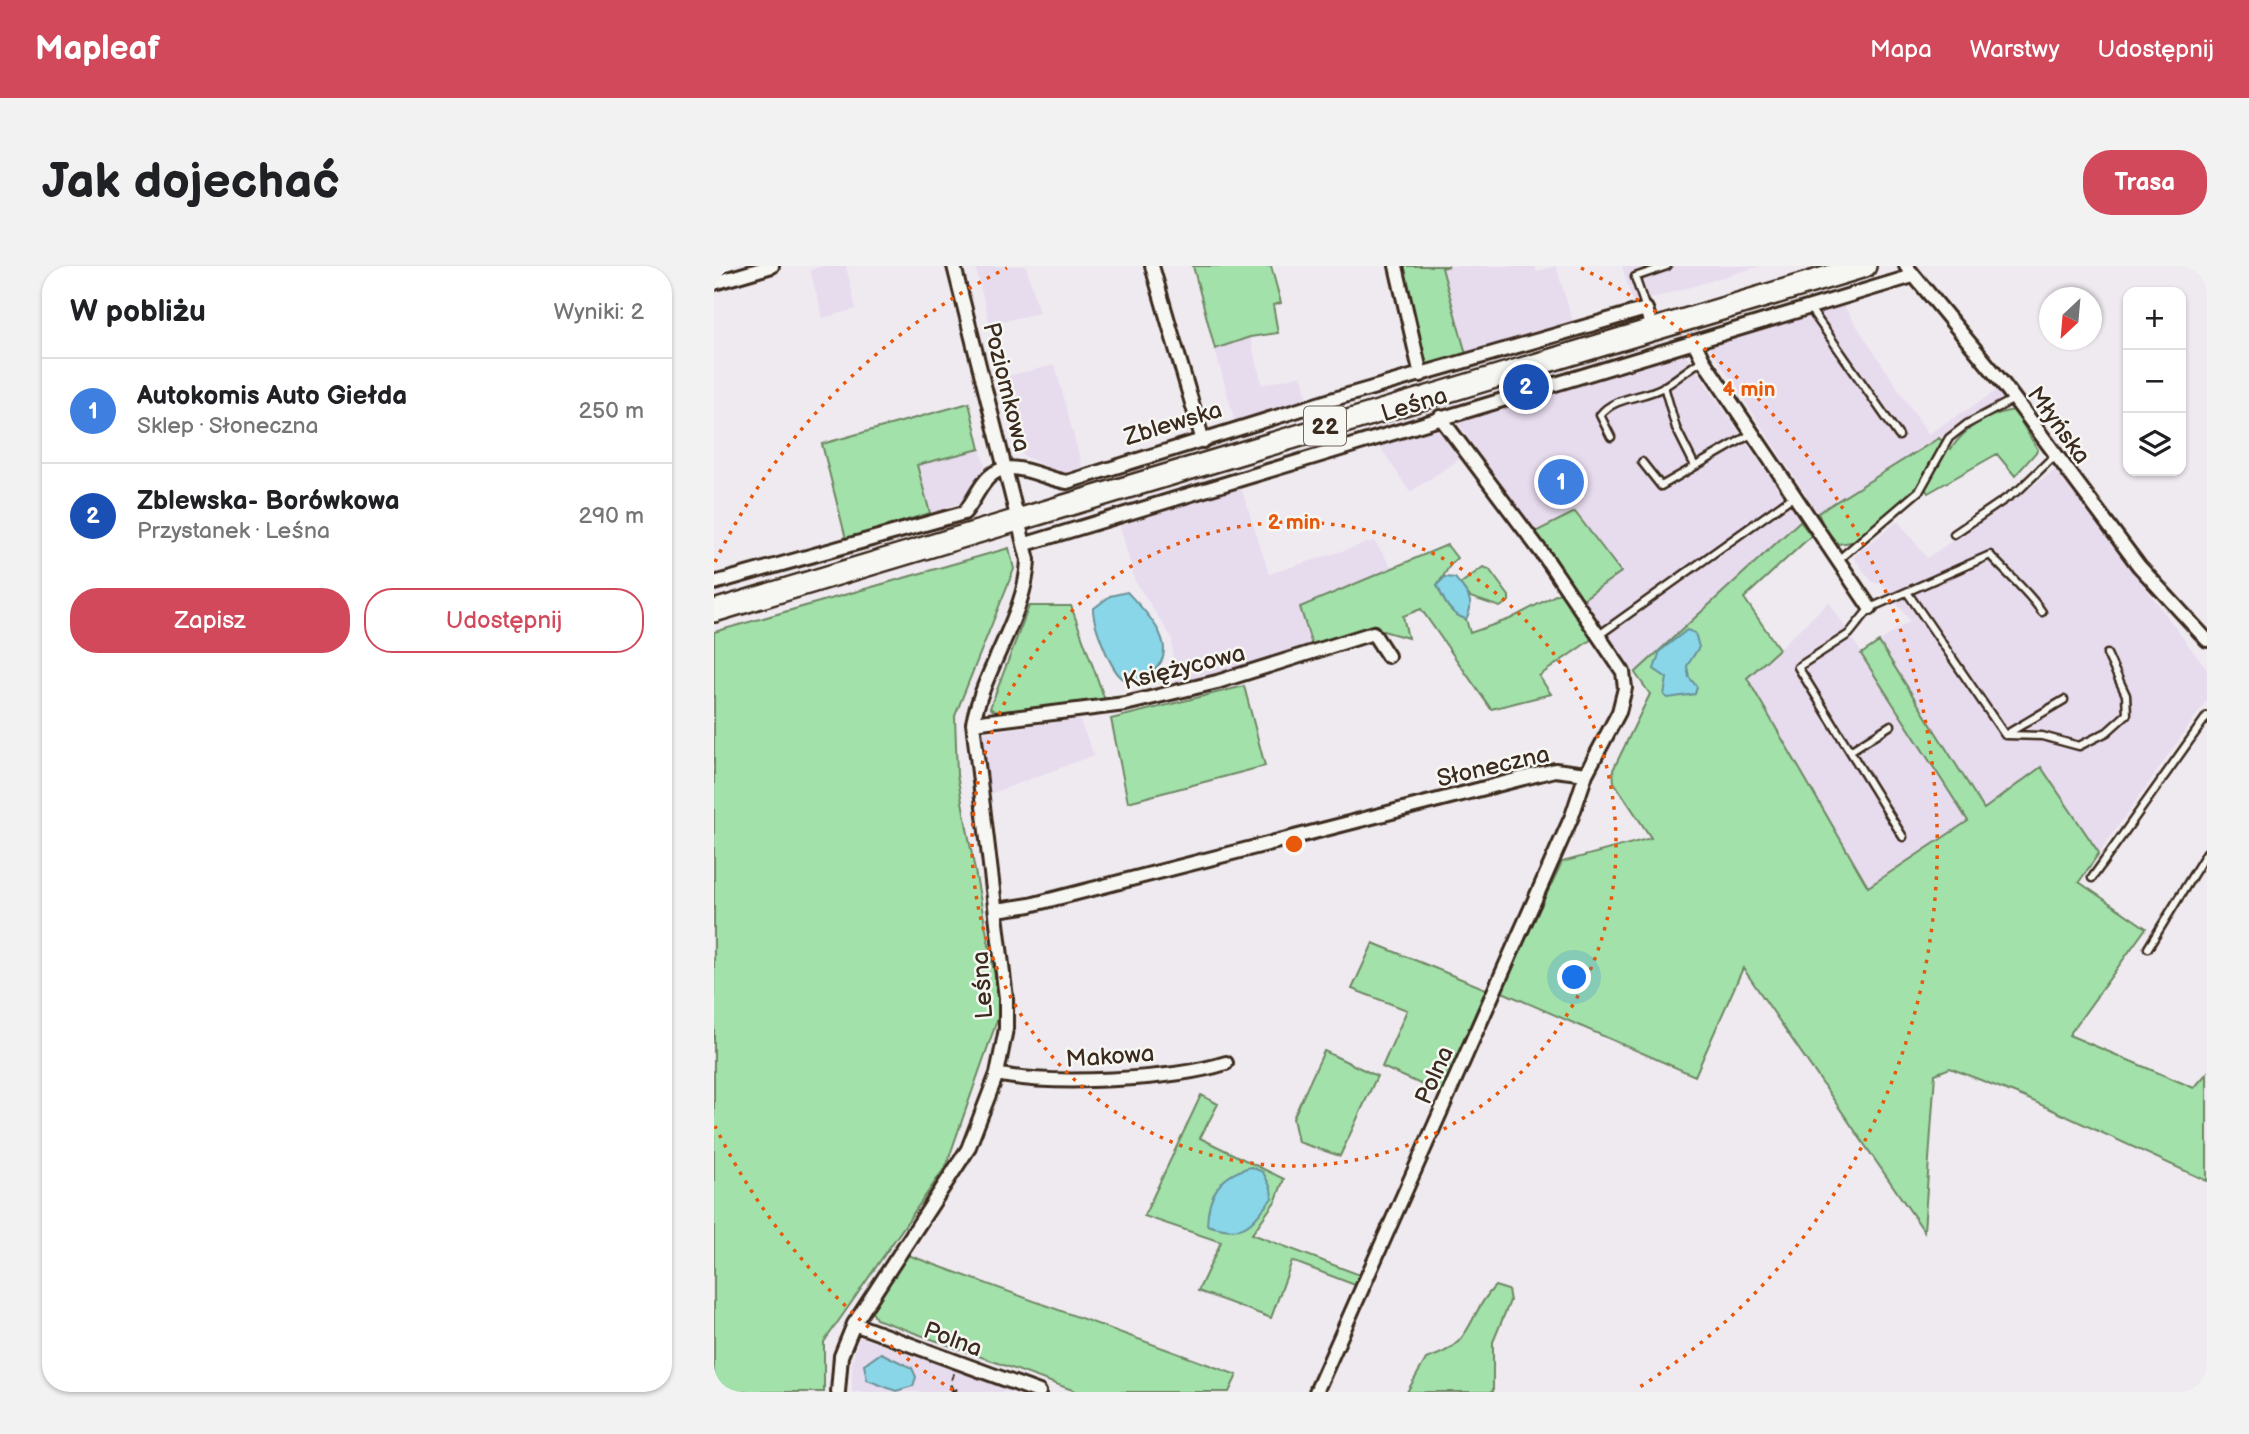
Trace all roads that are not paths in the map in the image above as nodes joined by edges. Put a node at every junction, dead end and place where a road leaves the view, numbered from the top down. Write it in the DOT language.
graph roads {
  1 [pos="772,266"];
  2 [pos="954,266"];
  3 [pos="1153,266"];
  4 [pos="1396,266"];
  5 [pos="1667,266"];
  6 [pos="1865,266"];
  7 [pos="1910,271"];
  8 [pos="714,283"];
  9 [pos="1809,307"];
  10 [pos="1649,319"];
  11 [pos="1693,342"];
  12 [pos="1703,360"];
  13 [pos="1421,375"];
  14 [pos="1664,386"];
  15 [pos="2014,399"];
  16 [pos="1440,417"];
  17 [pos="1753,433"];
  18 [pos="1899,436"];
  19 [pos="1611,437"];
  20 [pos="1203,442"];
  21 [pos="2054,455"];
  22 [pos="1642,462"];
  23 [pos="1695,466"];
  24 [pos="1006,469"];
  25 [pos="1795,495"];
  26 [pos="1018,519"];
  27 [pos="1954,534"];
  28 [pos="1026,544"];
  29 [pos="1838,560"];
  30 [pos="714,583"];
  31 [pos="1908,592"];
  32 [pos="1870,608"];
  33 [pos="714,611"];
  34 [pos="2042,612"];
  35 [pos="1599,635"];
  36 [pos="2207,640"];
  37 [pos="2107,654"];
  38 [pos="1388,656"];
  39 [pos="2064,700"];
  40 [pos="2207,716"];
  41 [pos="973,723"];
  42 [pos="1891,725"];
  43 [pos="2005,735"];
  44 [pos="1850,751"];
  45 [pos="1586,774"];
  46 [pos="1903,837"];
  47 [pos="2207,852"];
  48 [pos="2092,878"];
  49 [pos="997,910"];
  50 [pos="2148,948"];
  51 [pos="1226,1063"];
  52 [pos="997,1074"];
  53 [pos="854,1324"];
  54 [pos="838,1392"];
  55 [pos="1039,1392"];
  56 [pos="1316,1392"];
  1 -- 8 [label="street"];
  2 -- 24 [label="street, Poziomkowa"];
  3 -- 20 [label="street"];
  4 -- 13 [label="street"];
  5 -- 10 [label="lane"];
  6 -- 10 [label="main road, Zblewska / 22"];
  7 -- 9 [label="street, Leśna"];
  7 -- 15 [label="street, Młyńska"];
  9 -- 11 [label="street, Leśna"];
  9 -- 18 [label="lane"];
  10 -- 13 [label="street, Zblewska"];
  10 -- 26 [label="main road, Zblewska / 22"];
  11 -- 12 [label="street"];
  11 -- 16 [label="street, Leśna"];
  12 -- 14 [label="lane"];
  12 -- 17 [label="street"];
  13 -- 20 [label="street, Zblewska"];
  14 -- 19 [label="lane"];
  14 -- 23 [label="lane"];
  15 -- 21 [label="street, Młyńska"];
  15 -- 29 [label="lane"];
  16 -- 28 [label="street, Leśna"];
  16 -- 35 [label="street, Słoneczna"];
  17 -- 23 [label="lane"];
  17 -- 25 [label="street"];
  20 -- 24 [label="street, Zblewska"];
  21 -- 27 [label="lane"];
  21 -- 36 [label="street, Młyńska"];
  22 -- 23 [label="lane"];
  24 -- 26 [label="street, Poziomkowa"];
  24 -- 30 [label="street"];
  25 -- 29 [label="street"];
  25 -- 35 [label="lane"];
  26 -- 28 [label="street, Leśna"];
  26 -- 33 [label="main road, Zblewska / 22"];
  28 -- 41 [label="street, Leśna"];
  29 -- 32 [label="street"];
  31 -- 32 [label="lane"];
  31 -- 34 [label="lane"];
  31 -- 43 [label="lane"];
  32 -- 44 [label="lane"];
  35 -- 45 [label="street, Słoneczna"];
  37 -- 43 [label="lane"];
  38 -- 41 [label="street, Księżycowa"];
  39 -- 43 [label="lane"];
  40 -- 48 [label="lane"];
  41 -- 49 [label="street, Leśna"];
  42 -- 44 [label="lane"];
  44 -- 46 [label="lane"];
  45 -- 49 [label="street, Słoneczna"];
  45 -- 56 [label="street, Polna"];
  47 -- 50 [label="lane"];
  49 -- 52 [label="street, Leśna"];
  51 -- 52 [label="street, Makowa"];
  52 -- 53 [label="street, Leśna"];
  53 -- 54 [label="street, Leśna"];
  53 -- 55 [label="street, Polna"];
}
